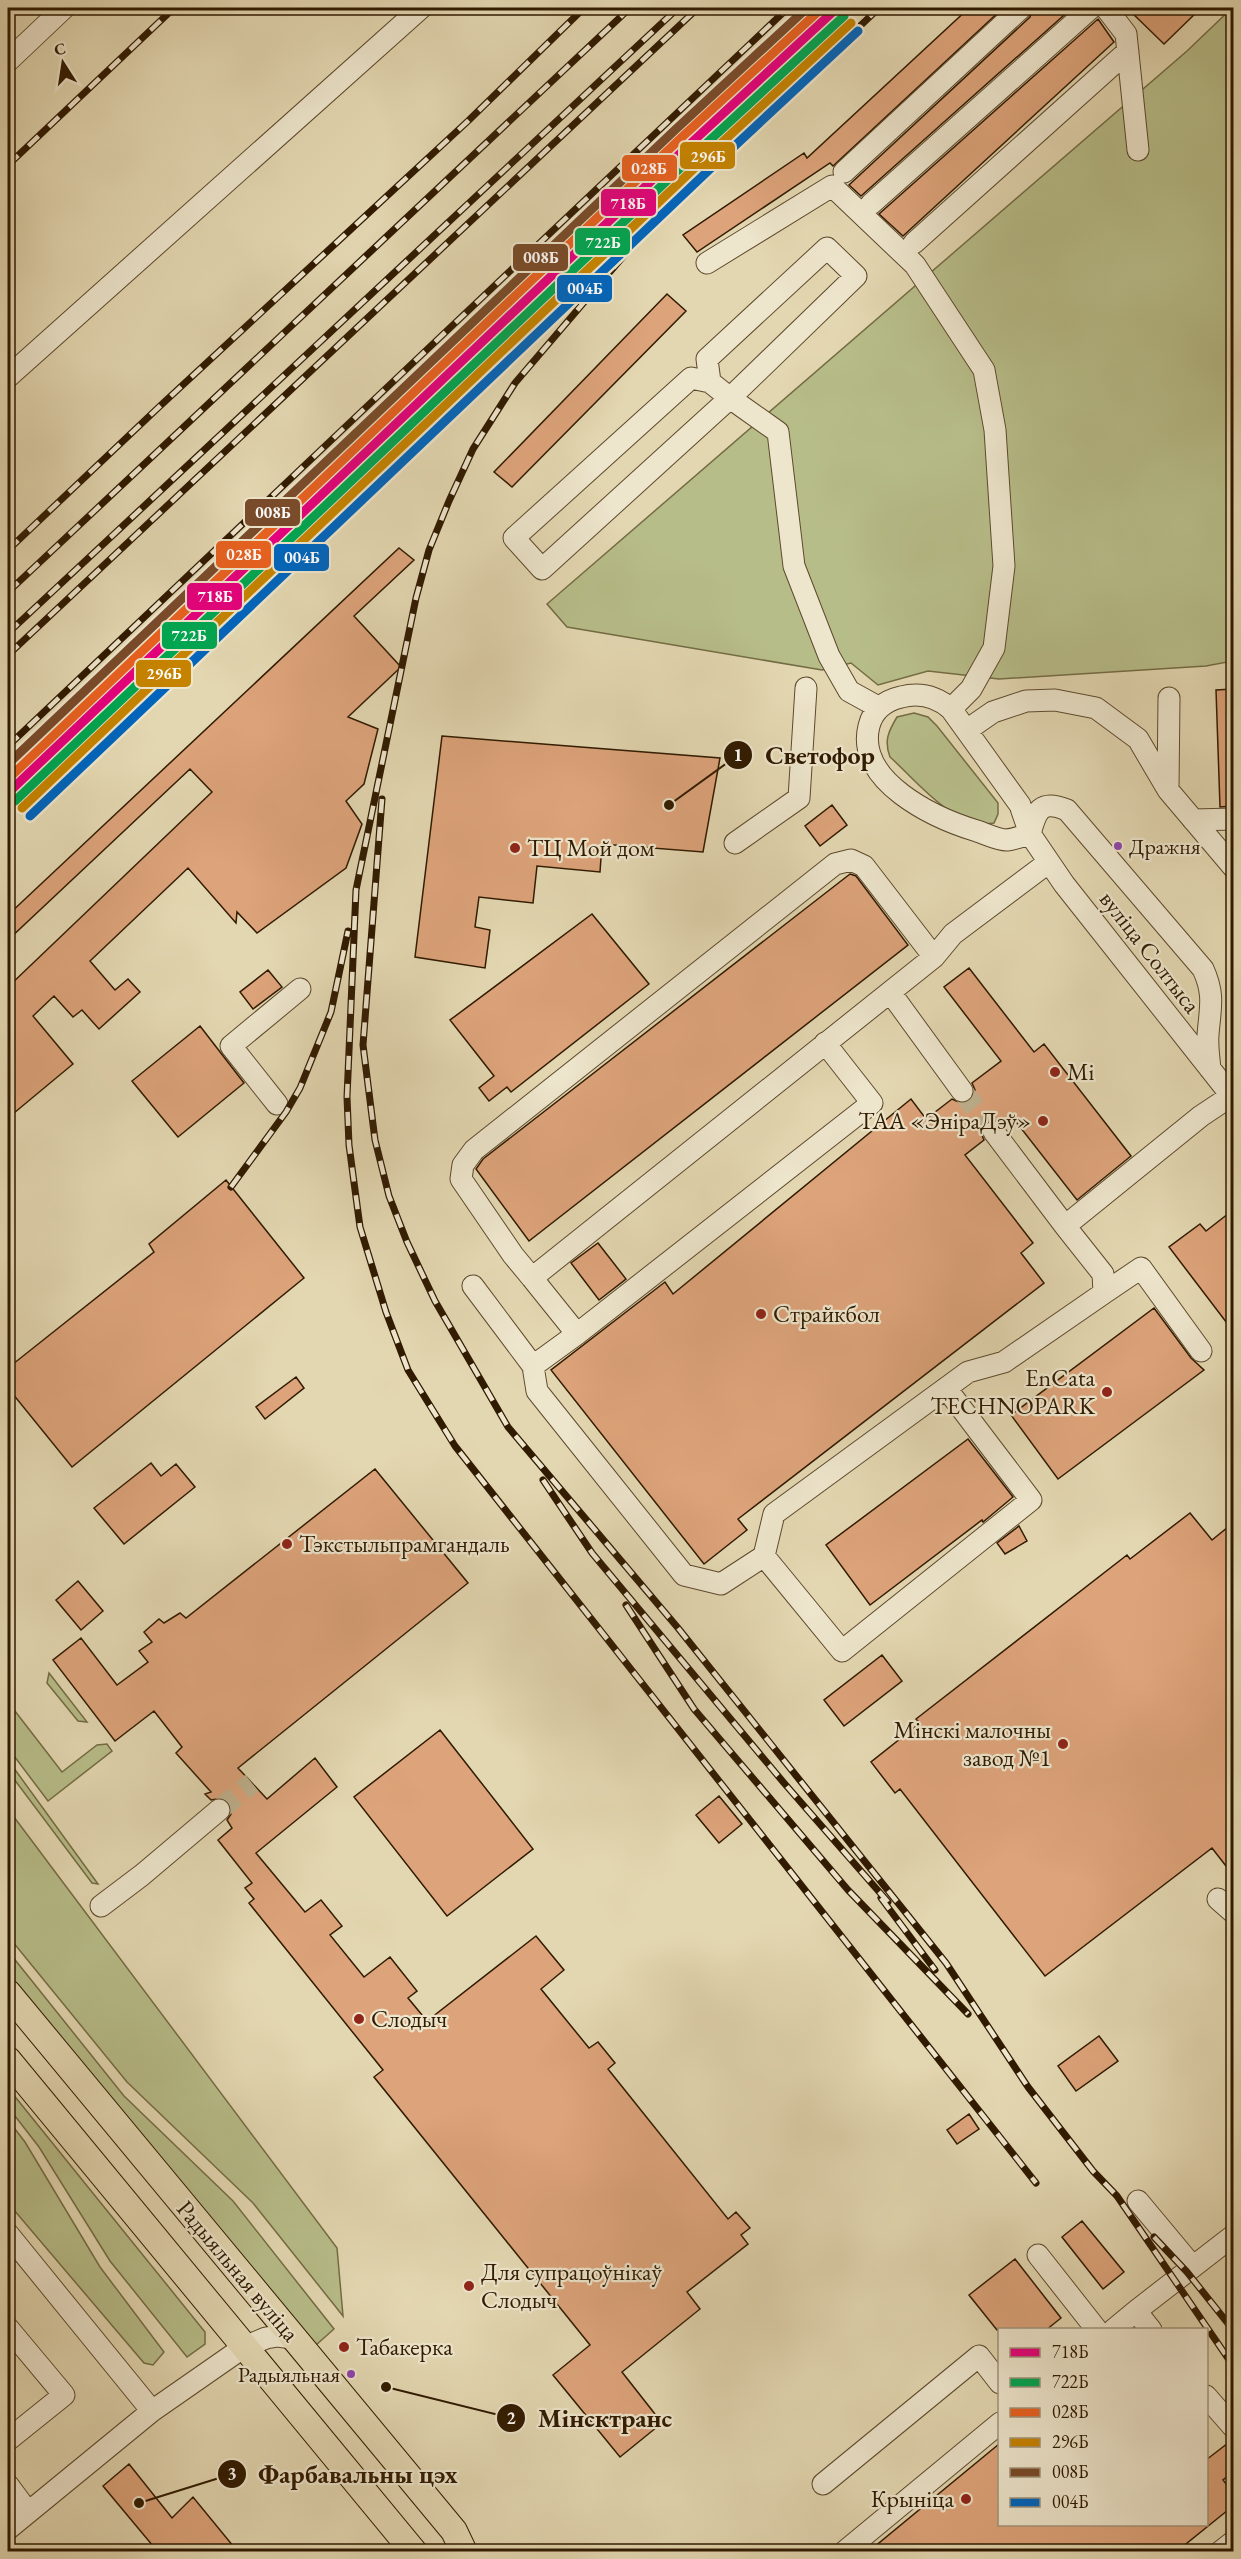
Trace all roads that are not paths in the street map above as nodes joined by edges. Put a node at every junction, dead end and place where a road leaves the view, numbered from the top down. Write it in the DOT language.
graph roads {
  1 [pos="64,8"];
  2 [pos="421,8"];
  3 [pos="1021,8"];
  4 [pos="1091,8"];
  5 [pos="1106,8"];
  6 [pos="1128,51"];
  7 [pos="8,61"];
  8 [pos="1138,150"];
  9 [pos="844,172"];
  10 [pos="871,204"];
  11 [pos="914,243"];
  12 [pos="707,262"];
  13 [pos="8,376"];
  14 [pos="710,382"];
  15 [pos="730,398"];
  16 [pos="806,688"];
  17 [pos="1169,698"];
  18 [pos="878,707"];
  19 [pos="951,709"];
  20 [pos="967,730"];
  21 [pos="1168,790"];
  22 [pos="1233,819"];
  23 [pos="1193,820"];
  24 [pos="1030,834"];
  25 [pos="735,843"];
  26 [pos="1049,862"];
  27 [pos="1233,868"];
  28 [pos="934,957"];
  29 [pos="300,988"];
  30 [pos="890,992"];
  31 [pos="825,1043"];
  32 [pos="1210,1069"];
  33 [pos="962,1091"];
  34 [pos="1232,1098"];
  35 [pos="277,1104"];
  36 [pos="994,1132"];
  37 [pos="1065,1226"];
  38 [pos="532,1278"];
  39 [pos="473,1286"];
  40 [pos="1104,1293"];
  41 [pos="577,1334"];
  42 [pos="1201,1351"];
  43 [pos="533,1366"];
  44 [pos="946,1388"];
  45 [pos="764,1556"];
  46 [pos="219,1810"];
  47 [pos="1218,1899"];
  48 [pos="101,1906"];
  49 [pos="1233,1913"];
  50 [pos="8,1993"];
  51 [pos="8,2060"];
  52 [pos="1138,2201"];
  53 [pos="8,2234"];
  54 [pos="1233,2235"];
  55 [pos="1038,2255"];
  56 [pos="1193,2267"];
  57 [pos="1136,2311"];
  58 [pos="8,2328"];
  59 [pos="1095,2328"];
  60 [pos="1115,2328"];
  61 [pos="1149,2328"];
  62 [pos="292,2338"];
  63 [pos="244,2347"];
  64 [pos="998,2382"];
  65 [pos="1208,2398"];
  66 [pos="152,2411"];
  67 [pos="998,2424"];
  68 [pos="1233,2428"];
  69 [pos="8,2440"];
  70 [pos="823,2484"];
  71 [pos="8,2485"];
  72 [pos="28,2512"];
  73 [pos="8,2529"];
  74 [pos="1233,2541"];
  75 [pos="414,2552"];
  76 [pos="464,2552"];
  77 [pos="844,2552"];
  78 [pos="1220,2552"];
  1 -- 7 [label="street"];
  2 -- 13 [label="street"];
  3 -- 9 [label="street"];
  4 -- 10 [label="street"];
  5 -- 6 [label="street"];
  6 -- 8 [label="street"];
  6 -- 11 [label="street"];
  12 -- 19 [label="street"];
  14 -- 15 [label="street"];
  14 -- 15 [label="street"];
  14 -- 15 [label="street"];
  15 -- 18 [label="street"];
  16 -- 25 [label="street"];
  17 -- 21 [label="street"];
  18 -- 19 [label="street, вуліца Солтыса"];
  18 -- 24 [label="street"];
  19 -- 20 [label="street, вуліца Солтыса"];
  20 -- 21 [label="street"];
  20 -- 24 [label="street, вуліца Солтыса"];
  21 -- 23 [label="street"];
  22 -- 23 [label="street"];
  23 -- 27 [label="street"];
  24 -- 26 [label="street, вуліца Солтыса"];
  24 -- 32 [label="street"];
  26 -- 28 [label="street"];
  26 -- 32 [label="street, вуліца Солтыса"];
  28 -- 30 [label="street"];
  28 -- 38 [label="street"];
  29 -- 35 [label="street"];
  30 -- 31 [label="street"];
  30 -- 33 [label="street"];
  31 -- 38 [label="street"];
  31 -- 41 [label="street"];
  32 -- 34 [label="street, вуліца Солтыса"];
  34 -- 37 [label="street"];
  36 -- 37 [label="street"];
  37 -- 40 [label="street"];
  38 -- 41 [label="street"];
  39 -- 43 [label="street"];
  40 -- 42 [label="street"];
  40 -- 44 [label="street"];
  41 -- 43 [label="street"];
  43 -- 45 [label="street"];
  44 -- 45 [label="street"];
  44 -- 45 [label="street"];
  46 -- 48 [label="street"];
  47 -- 49 [label="street"];
  50 -- 62 [label="main road, Радыяльная вуліца"];
  51 -- 63 [label="main road, Радыяльная вуліца"];
  52 -- 56 [label="street"];
  53 -- 66 [label="street"];
  54 -- 56 [label="street"];
  55 -- 59 [label="street"];
  56 -- 57 [label="street"];
  57 -- 60 [label="street"];
  57 -- 61 [label="street"];
  58 -- 69 [label="street"];
  62 -- 63 [label="street"];
  62 -- 76 [label="main road, Радыяльная вуліца"];
  63 -- 66 [label="street"];
  63 -- 75 [label="main road, Радыяльная вуліца"];
  64 -- 70 [label="street"];
  65 -- 68 [label="street"];
  66 -- 72 [label="street"];
  67 -- 77 [label="street"];
  71 -- 72 [label="street"];
  72 -- 73 [label="street"];
  74 -- 78 [label="street"];
}
